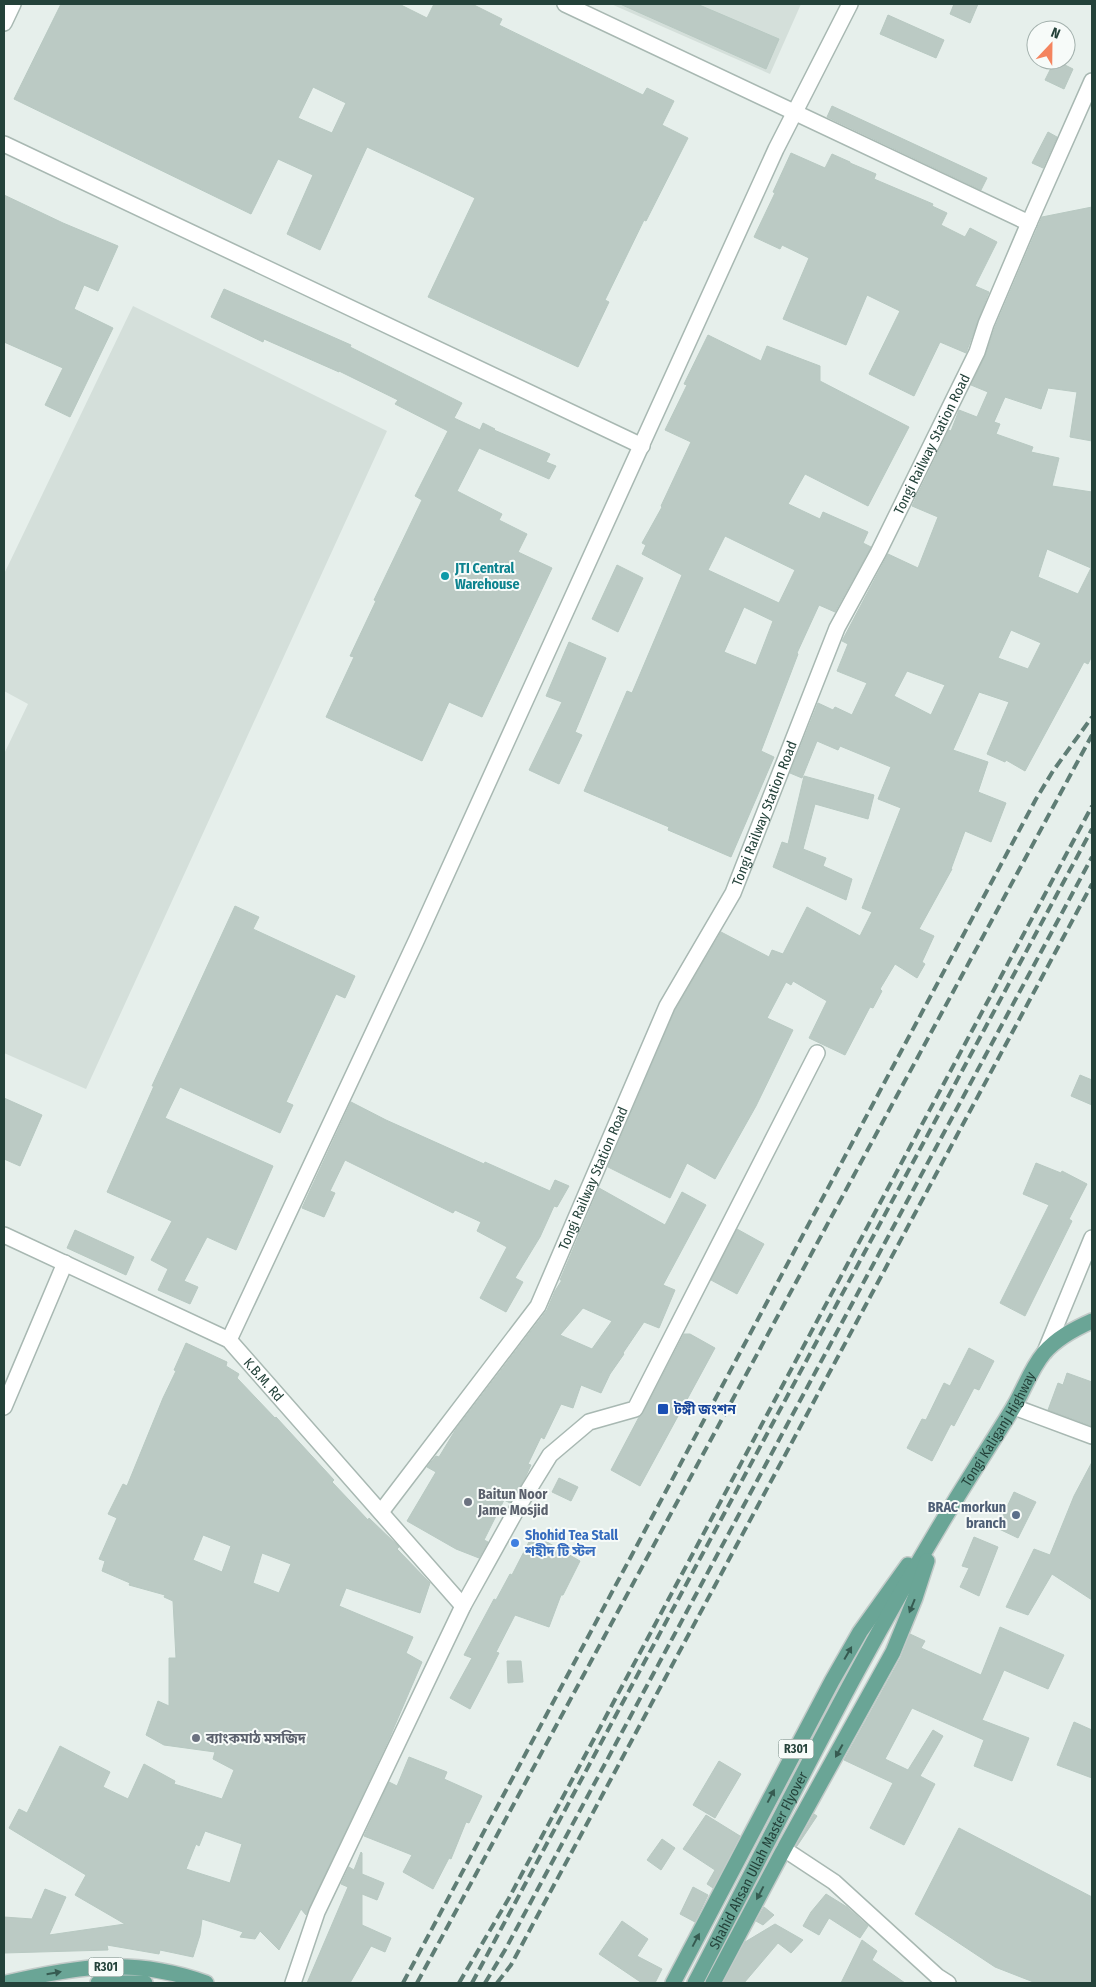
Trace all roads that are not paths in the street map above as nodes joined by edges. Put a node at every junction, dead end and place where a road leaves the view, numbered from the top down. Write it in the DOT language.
graph roads {
  1 [pos="13,4"];
  2 [pos="564,4"];
  3 [pos="850,4"];
  4 [pos="4,23"];
  5 [pos="1092,81"];
  6 [pos="795,112"];
  7 [pos="4,144"];
  8 [pos="1029,223"];
  9 [pos="642,446"];
  10 [pos="817,1053"];
  11 [pos="4,1235"];
  12 [pos="1092,1238"];
  13 [pos="65,1263"];
  14 [pos="1092,1321"];
  15 [pos="229,1340"];
  16 [pos="1044,1352"];
  17 [pos="4,1407"];
  18 [pos="1014,1407"];
  19 [pos="1092,1436"];
  20 [pos="381,1512"];
  21 [pos="938,1526"];
  22 [pos="464,1606"];
  23 [pos="836,1712"];
  24 [pos="784,1849"];
  25 [pos="6,1983"];
  26 [pos="98,1983"];
  27 [pos="145,1983"];
  28 [pos="206,1983"];
  29 [pos="293,1983"];
  30 [pos="673,1983"];
  31 [pos="695,1983"];
  32 [pos="713,1983"];
  33 [pos="948,1983"];
  1 -- 4 [label="street"];
  2 -- 6 [label="street"];
  3 -- 6 [label="street"];
  5 -- 8 [label="street, Tongi Railway Station Road"];
  6 -- 8 [label="street"];
  6 -- 9 [label="street"];
  7 -- 9 [label="street"];
  8 -- 20 [label="street, Tongi Railway Station Road"];
  9 -- 15 [label="street"];
  10 -- 22 [label="street"];
  11 -- 13 [label="street, K.B.M. Rd"];
  12 -- 16 [label="street"];
  13 -- 15 [label="street, K.B.M. Rd"];
  13 -- 17 [label="street"];
  14 -- 16 [label="main road, Tongi Kaliganj Highway / R301"];
  15 -- 20 [label="street, K.B.M. Rd"];
  16 -- 18 [label="main road, Tongi Kaliganj Highway / R301"];
  18 -- 19 [label="street"];
  18 -- 21 [label="main road, Tongi Kaliganj Highway / R301"];
  20 -- 22 [label="street, K.B.M. Rd"];
  21 -- 23 [label="main road, Tongi Kaliganj Highway / R301"];
  21 -- 24 [label="main road, R301, one-way"];
  30 -- 21 [label="main road, R301, one-way"];
  22 -- 29 [label="street"];
  23 -- 31 [label="main road, Shahid Ahsan Ullah Master Flyover / R301"];
  24 -- 32 [label="main road, R301, one-way"];
  24 -- 33 [label="street"];
  25 -- 28 [label="main road, R301, one-way"];
  26 -- 27 [label="main road, R301"];
}
